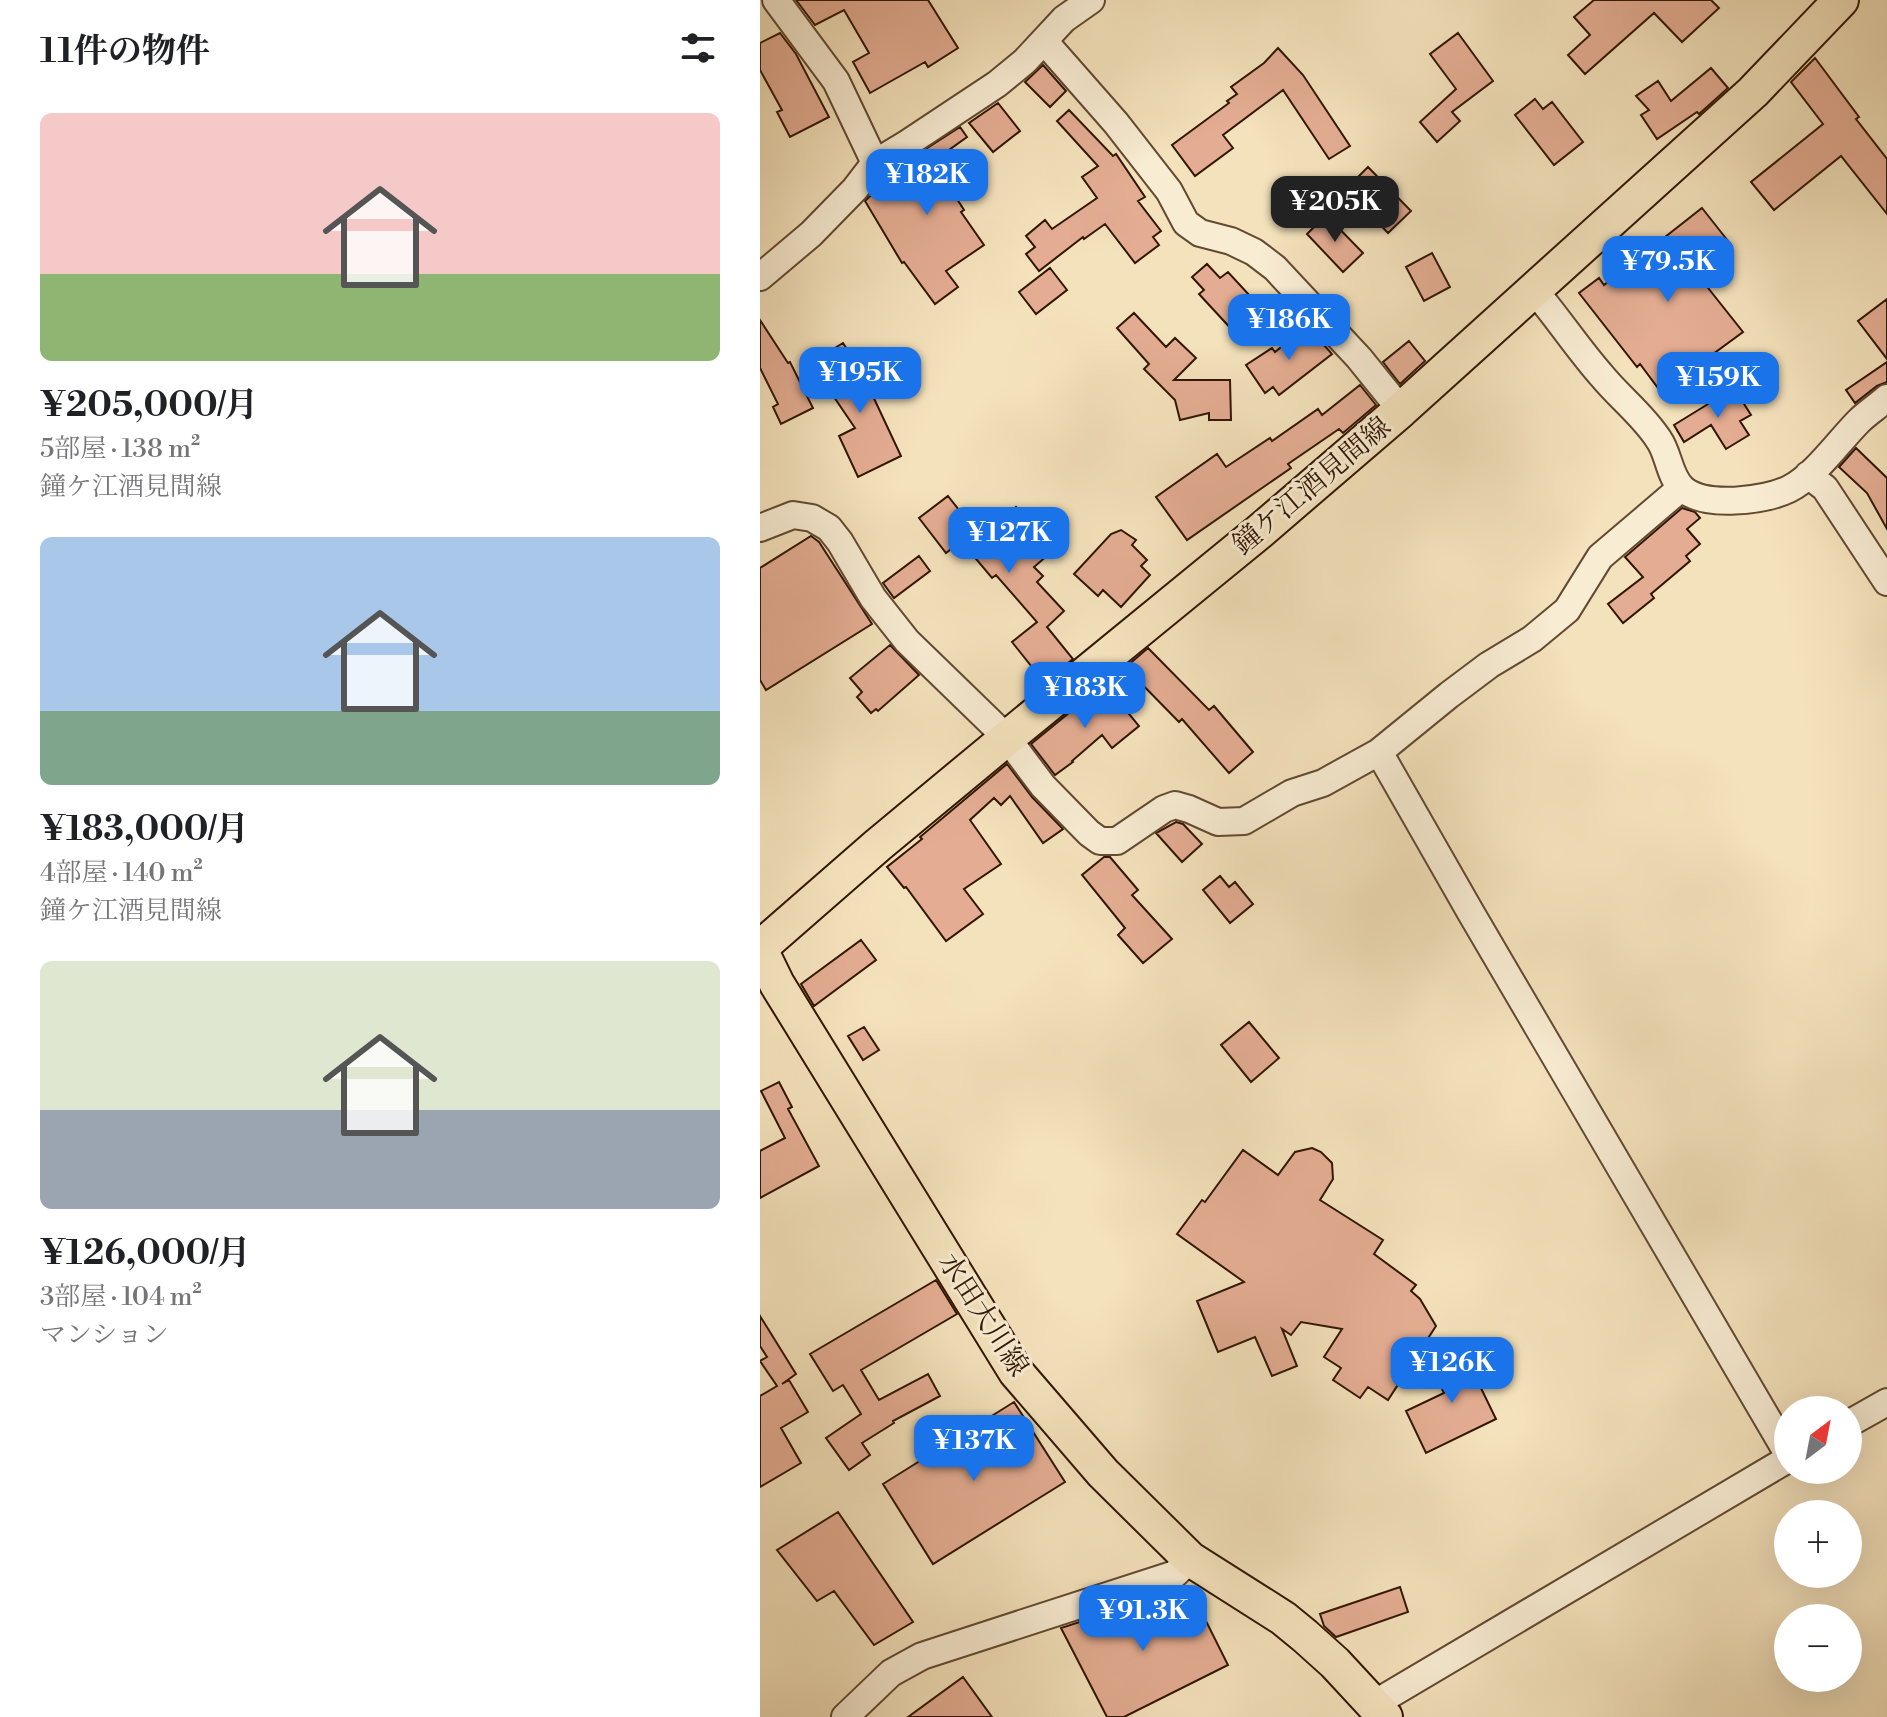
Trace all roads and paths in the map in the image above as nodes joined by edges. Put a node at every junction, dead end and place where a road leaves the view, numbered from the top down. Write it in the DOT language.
graph roads {
  1 [pos="776,0"];
  2 [pos="1091,0"];
  3 [pos="1841,0"];
  4 [pos="1044,41"];
  5 [pos="875,163"];
  6 [pos="760,277"];
  7 [pos="1534,290"];
  8 [pos="1887,398"];
  9 [pos="1401,410"];
  10 [pos="1808,475"];
  11 [pos="1681,488"];
  12 [pos="760,528"];
  13 [pos="1887,582"];
  14 [pos="1007,738"];
  15 [pos="1379,752"];
  16 [pos="760,948"];
  17 [pos="1887,1402"];
  18 [pos="1862,1416"];
  19 [pos="1774,1433"];
  20 [pos="1774,1466"];
  21 [pos="1190,1559"];
  22 [pos="1379,1711"];
  23 [pos="845,1717"];
  1 -- 5 [label="street"];
  2 -- 4 [label="street"];
  3 -- 7 [label="main road, 鐘ケ江酒見間線"];
  4 -- 5 [label="street"];
  4 -- 9 [label="street"];
  5 -- 6 [label="street"];
  7 -- 9 [label="main road, 鐘ケ江酒見間線"];
  7 -- 11 [label="street"];
  8 -- 10 [label="street"];
  9 -- 14 [label="main road, 鐘ケ江酒見間線"];
  10 -- 11 [label="street"];
  10 -- 13 [label="street"];
  11 -- 15 [label="street"];
  12 -- 14 [label="street"];
  14 -- 15 [label="street"];
  14 -- 16 [label="main road, 鐘ケ江酒見間線"];
  15 -- 19 [label="street"];
  16 -- 21 [label="main road, 水田大川線"];
  17 -- 18 [label="street"];
  20 -- 22 [label="street"];
  21 -- 22 [label="main road, 水田大川線"];
  21 -- 23 [label="street"];
}
